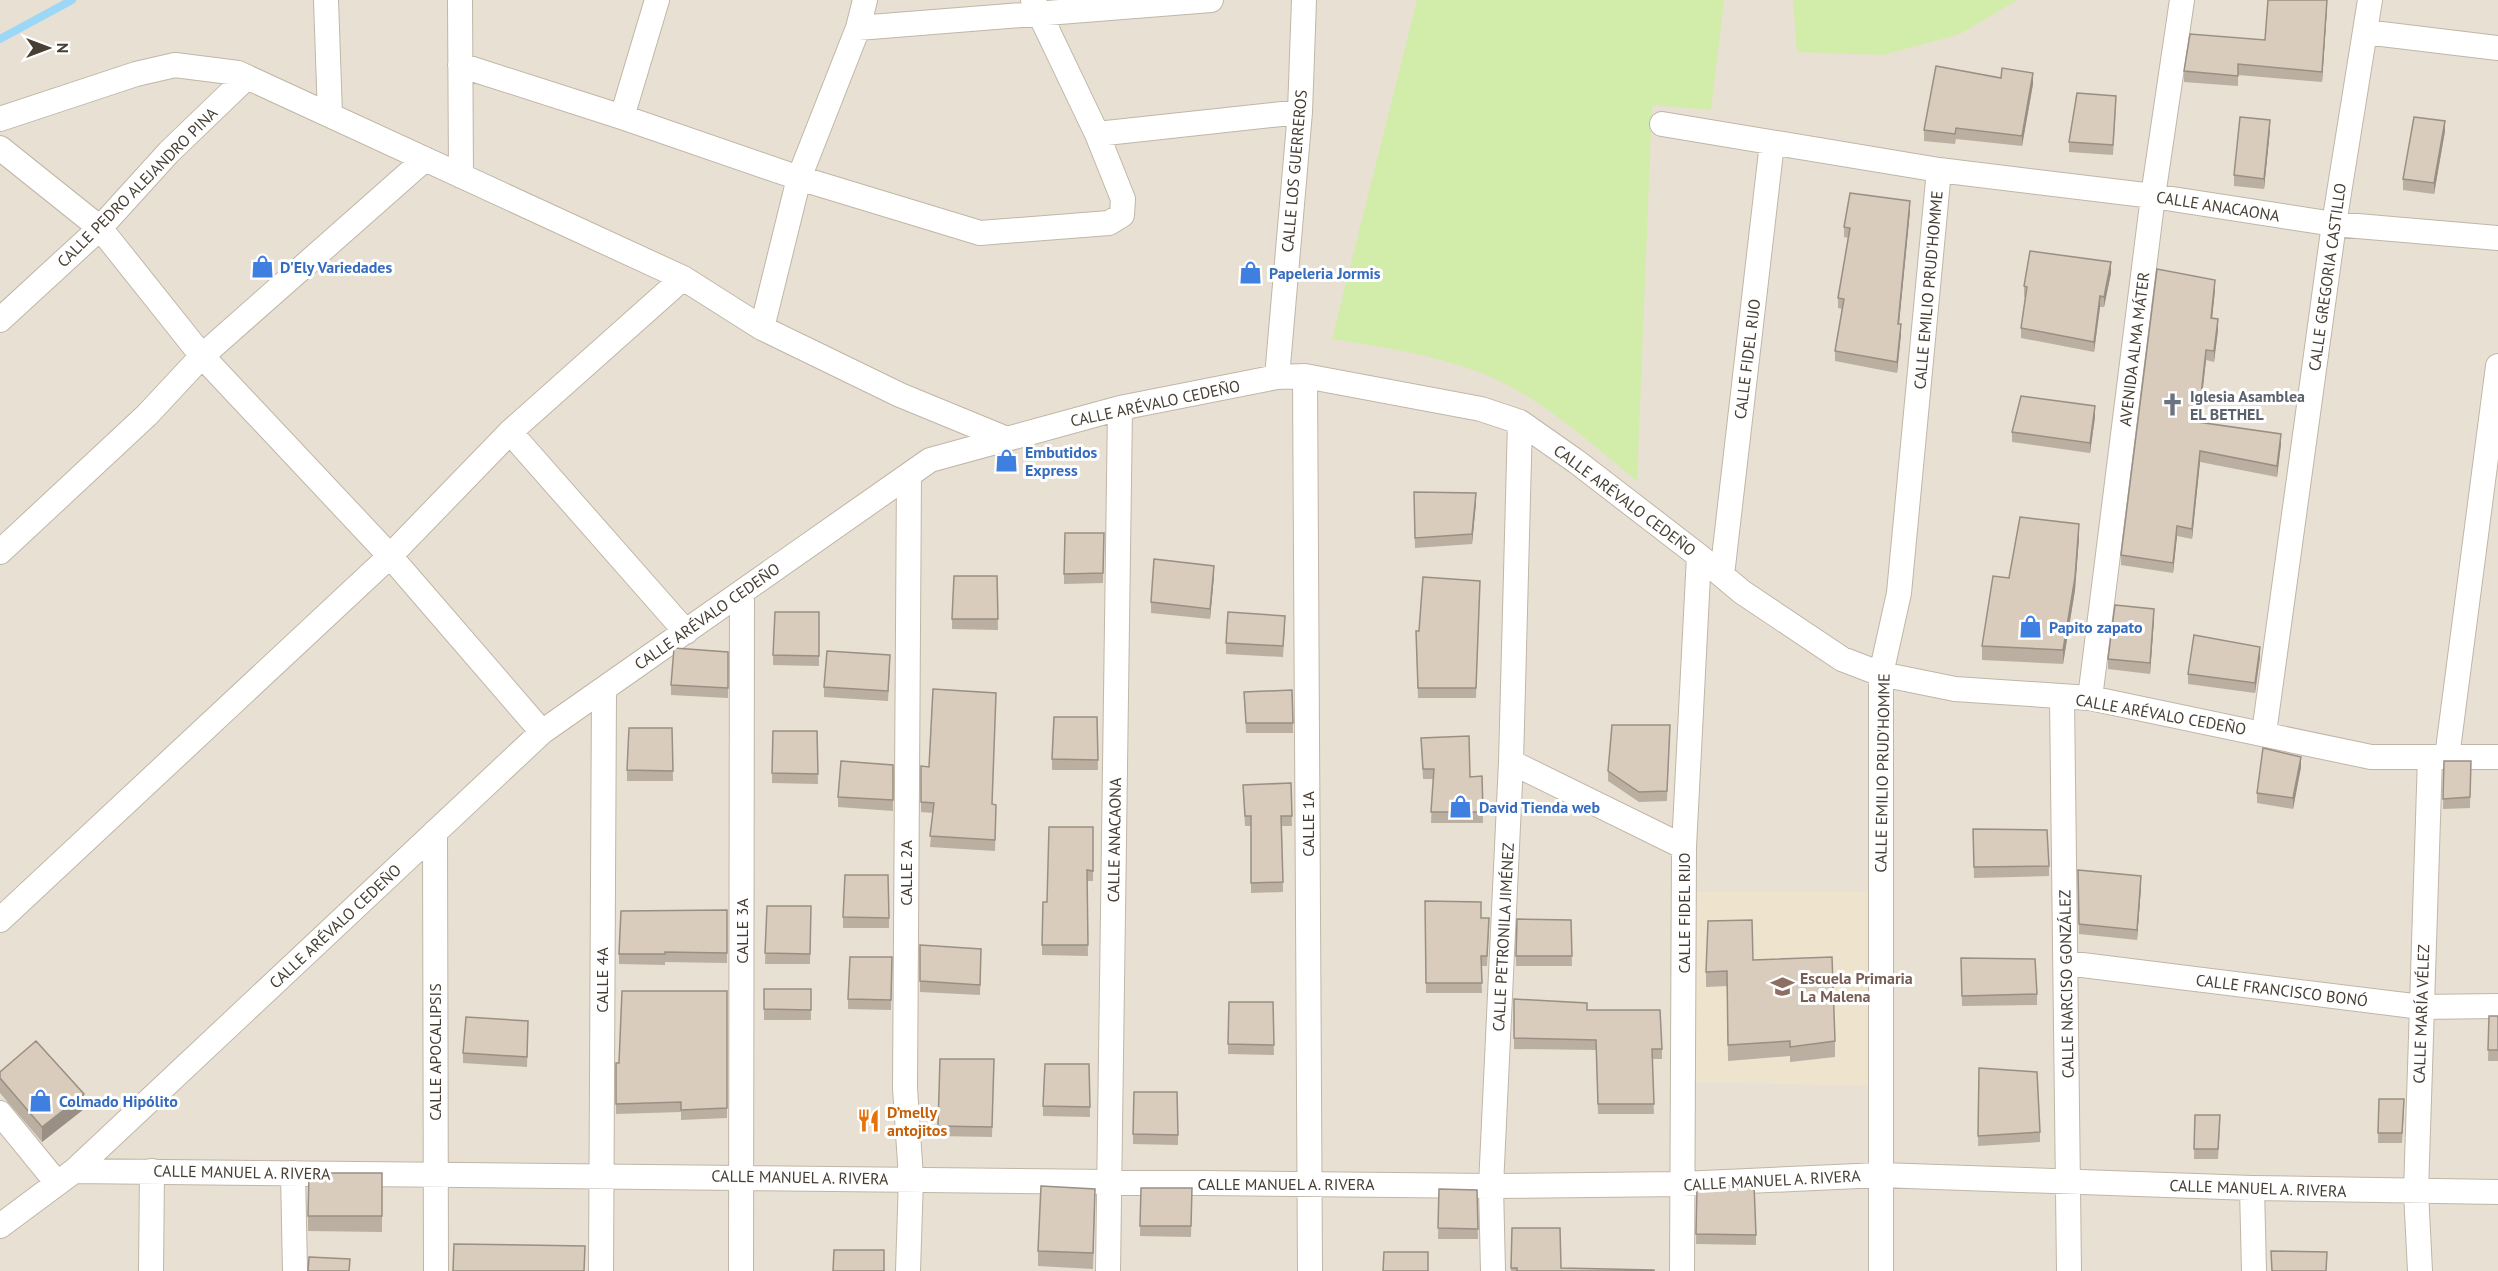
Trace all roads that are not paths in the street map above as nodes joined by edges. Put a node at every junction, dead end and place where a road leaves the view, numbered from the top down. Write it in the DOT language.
graph roads {
  1 [pos="326,0"];
  2 [pos="460,0"];
  3 [pos="657,0"];
  4 [pos="865,0"];
  5 [pos="1211,0"];
  6 [pos="1304,0"];
  7 [pos="2182,0"];
  8 [pos="2370,0"];
  9 [pos="1036,7"];
  10 [pos="858,28"];
  11 [pos="2365,32"];
  12 [pos="2498,48"];
  13 [pos="460,65"];
  14 [pos="247,77"];
  15 [pos="1300,112"];
  16 [pos="330,115"];
  17 [pos="622,117"];
  18 [pos="0,119"];
  19 [pos="1662,124"];
  20 [pos="1098,134"];
  21 [pos="1772,142"];
  22 [pos="0,148"];
  23 [pos="425,159"];
  24 [pos="1939,170"];
  25 [pos="461,176"];
  26 [pos="799,178"];
  27 [pos="2153,196"];
  28 [pos="2334,224"];
  29 [pos="100,228"];
  30 [pos="2498,238"];
  31 [pos="683,278"];
  32 [pos="0,320"];
  33 [pos="762,328"];
  34 [pos="202,356"];
  35 [pos="2498,366"];
  36 [pos="1305,376"];
  37 [pos="1277,377"];
  38 [pos="1120,408"];
  39 [pos="1520,422"];
  40 [pos="510,432"];
  41 [pos="1007,439"];
  42 [pos="909,475"];
  43 [pos="0,552"];
  44 [pos="390,556"];
  45 [pos="1700,556"];
  46 [pos="1722,575"];
  47 [pos="742,592"];
  48 [pos="686,632"];
  49 [pos="1881,674"];
  50 [pos="604,689"];
  51 [pos="2062,698"];
  52 [pos="2090,698"];
  53 [pos="542,732"];
  54 [pos="2264,733"];
  55 [pos="2438,757"];
  56 [pos="2498,757"];
  57 [pos="1511,762"];
  58 [pos="435,832"];
  59 [pos="1684,847"];
  60 [pos="0,920"];
  61 [pos="2066,963"];
  62 [pos="2498,1006"];
  63 [pos="2421,1007"];
  64 [pos="0,1113"];
  65 [pos="152,1171"];
  66 [pos="293,1173"];
  67 [pos="436,1174"];
  68 [pos="601,1175"];
  69 [pos="1880,1175"];
  70 [pos="741,1176"];
  71 [pos="65,1177"];
  72 [pos="911,1179"];
  73 [pos="2068,1182"];
  74 [pos="1109,1183"];
  75 [pos="1310,1184"];
  76 [pos="1682,1184"];
  77 [pos="1491,1186"];
  78 [pos="2252,1188"];
  79 [pos="2416,1192"];
  80 [pos="2498,1192"];
  81 [pos="0,1226"];
  82 [pos="151,1271"];
  83 [pos="295,1271"];
  84 [pos="436,1271"];
  85 [pos="601,1271"];
  86 [pos="741,1271"];
  87 [pos="908,1271"];
  88 [pos="1108,1271"];
  89 [pos="1310,1271"];
  90 [pos="1493,1271"];
  91 [pos="1682,1271"];
  92 [pos="1881,1271"];
  93 [pos="2069,1271"];
  94 [pos="2253,1271"];
  95 [pos="2420,1271"];
  1 -- 16 [label="street"];
  2 -- 13 [label="street"];
  3 -- 17 [label="street"];
  4 -- 10 [label="street"];
  5 -- 9 [label="street"];
  6 -- 15 [label="street, CALLE LOS GUERREROS"];
  7 -- 27 [label="street, AVENIDA ALMA MÁTER"];
  8 -- 11 [label="street, CALLE GREGORIA CASTILLO"];
  9 -- 10 [label="street"];
  9 -- 20 [label="street"];
  10 -- 26 [label="street"];
  11 -- 12 [label="street"];
  11 -- 28 [label="street, CALLE GREGORIA CASTILLO"];
  13 -- 17 [label="street"];
  13 -- 25 [label="street"];
  14 -- 16 [label="street"];
  14 -- 18 [label="street"];
  14 -- 29 [label="street, CALLE PEDRO ALEJANDRO PINA"];
  15 -- 20 [label="street"];
  15 -- 37 [label="street, CALLE LOS GUERREROS"];
  16 -- 23 [label="street"];
  17 -- 26 [label="street"];
  19 -- 21 [label="street, CALLE ANACAONA"];
  20 -- 26 [label="street"];
  21 -- 24 [label="street, CALLE ANACAONA"];
  21 -- 46 [label="street, CALLE FIDEL RIJO"];
  22 -- 29 [label="street"];
  23 -- 25 [label="street"];
  23 -- 34 [label="street"];
  24 -- 27 [label="street, CALLE ANACAONA"];
  24 -- 49 [label="street, CALLE EMILIO PRUD'HOMME"];
  25 -- 31 [label="street"];
  26 -- 33 [label="street"];
  27 -- 28 [label="street, CALLE ANACAONA"];
  27 -- 52 [label="street, AVENIDA ALMA MÁTER"];
  28 -- 30 [label="street, CALLE ANACAONA"];
  28 -- 54 [label="street, CALLE GREGORIA CASTILLO"];
  29 -- 32 [label="street, CALLE PEDRO ALEJANDRO PINA"];
  29 -- 34 [label="street"];
  31 -- 33 [label="street"];
  31 -- 40 [label="street"];
  33 -- 41 [label="street"];
  34 -- 43 [label="street"];
  34 -- 44 [label="street"];
  35 -- 55 [label="street, CALLE MARÍA VÉLEZ"];
  36 -- 37 [label="street, CALLE ARÉVALO CEDEÑO"];
  36 -- 39 [label="street, CALLE ARÉVALO CEDEÑO"];
  36 -- 75 [label="street, CALLE 1A"];
  37 -- 38 [label="street, CALLE ARÉVALO CEDEÑO"];
  38 -- 41 [label="street, CALLE ARÉVALO CEDEÑO"];
  38 -- 74 [label="street, CALLE ANACAONA"];
  39 -- 45 [label="street, CALLE ARÉVALO CEDEÑO"];
  39 -- 57 [label="street, CALLE PETRONILA JIMÉNEZ"];
  40 -- 44 [label="street"];
  40 -- 48 [label="street"];
  41 -- 42 [label="street, CALLE ARÉVALO CEDEÑO"];
  42 -- 47 [label="street, CALLE ARÉVALO CEDEÑO"];
  42 -- 72 [label="street, CALLE 2A"];
  44 -- 53 [label="street"];
  44 -- 60 [label="street"];
  45 -- 46 [label="street, CALLE ARÉVALO CEDEÑO"];
  45 -- 59 [label="street, CALLE FIDEL RIJO"];
  46 -- 49 [label="street, CALLE ARÉVALO CEDEÑO"];
  47 -- 48 [label="street, CALLE ARÉVALO CEDEÑO"];
  47 -- 70 [label="street, CALLE 3A"];
  48 -- 50 [label="street, CALLE ARÉVALO CEDEÑO"];
  49 -- 51 [label="street, CALLE ARÉVALO CEDEÑO"];
  49 -- 69 [label="street, CALLE EMILIO PRUD'HOMME"];
  50 -- 53 [label="street, CALLE ARÉVALO CEDEÑO"];
  50 -- 68 [label="street, CALLE 4A"];
  51 -- 52 [label="street, CALLE ARÉVALO CEDEÑO"];
  51 -- 61 [label="street, CALLE NARCISO GONZÁLEZ"];
  52 -- 54 [label="street, CALLE ARÉVALO CEDEÑO"];
  53 -- 58 [label="street, CALLE ARÉVALO CEDEÑO"];
  54 -- 55 [label="street, CALLE ARÉVALO CEDEÑO"];
  55 -- 56 [label="street, CALLE ARÉVALO CEDEÑO"];
  55 -- 63 [label="street, CALLE MARÍA VÉLEZ"];
  57 -- 59 [label="street"];
  57 -- 77 [label="street, CALLE PETRONILA JIMÉNEZ"];
  58 -- 67 [label="street, CALLE APOCALIPSIS"];
  58 -- 71 [label="street, CALLE ARÉVALO CEDEÑO"];
  59 -- 76 [label="street, CALLE FIDEL RIJO"];
  61 -- 63 [label="street, CALLE FRANCISCO BONÓ"];
  61 -- 73 [label="street, CALLE NARCISO GONZÁLEZ"];
  62 -- 63 [label="street, CALLE FRANCISCO BONÓ"];
  63 -- 79 [label="street, CALLE MARÍA VÉLEZ"];
  64 -- 71 [label="street"];
  65 -- 66 [label="street, CALLE MANUEL A. RIVERA"];
  65 -- 71 [label="street, CALLE MANUEL A. RIVERA"];
  65 -- 82 [label="street"];
  66 -- 67 [label="street, CALLE MANUEL A. RIVERA"];
  66 -- 83 [label="street"];
  67 -- 68 [label="street, CALLE MANUEL A. RIVERA"];
  67 -- 84 [label="street, CALLE APOCALIPSIS"];
  68 -- 70 [label="street, CALLE MANUEL A. RIVERA"];
  68 -- 85 [label="street, CALLE 4A"];
  69 -- 73 [label="street, CALLE MANUEL A. RIVERA"];
  69 -- 76 [label="street, CALLE MANUEL A. RIVERA"];
  69 -- 92 [label="street, CALLE EMILIO PRUD'HOMME"];
  70 -- 72 [label="street, CALLE MANUEL A. RIVERA"];
  70 -- 86 [label="street, CALLE 3A"];
  71 -- 81 [label="street, CALLE ARÉVALO CEDEÑO"];
  72 -- 74 [label="street, CALLE MANUEL A. RIVERA"];
  72 -- 87 [label="street, CALLE 2A"];
  73 -- 78 [label="street, CALLE MANUEL A. RIVERA"];
  73 -- 93 [label="street, CALLE NARCISO GONZÁLEZ"];
  74 -- 75 [label="street, CALLE MANUEL A. RIVERA"];
  74 -- 88 [label="street, CALLE ANACAONA"];
  75 -- 77 [label="street, CALLE MANUEL A. RIVERA"];
  75 -- 89 [label="street, CALLE 1A"];
  76 -- 77 [label="street, CALLE MANUEL A. RIVERA"];
  76 -- 91 [label="street, CALLE FIDEL RIJO"];
  77 -- 90 [label="street, CALLE PETRONILA JIMÉNEZ"];
  78 -- 79 [label="street, CALLE MANUEL A. RIVERA"];
  78 -- 94 [label="street"];
  79 -- 80 [label="street, CALLE MANUEL A. RIVERA"];
  79 -- 95 [label="street, CALLE MARÍA VÉLEZ"];
}
